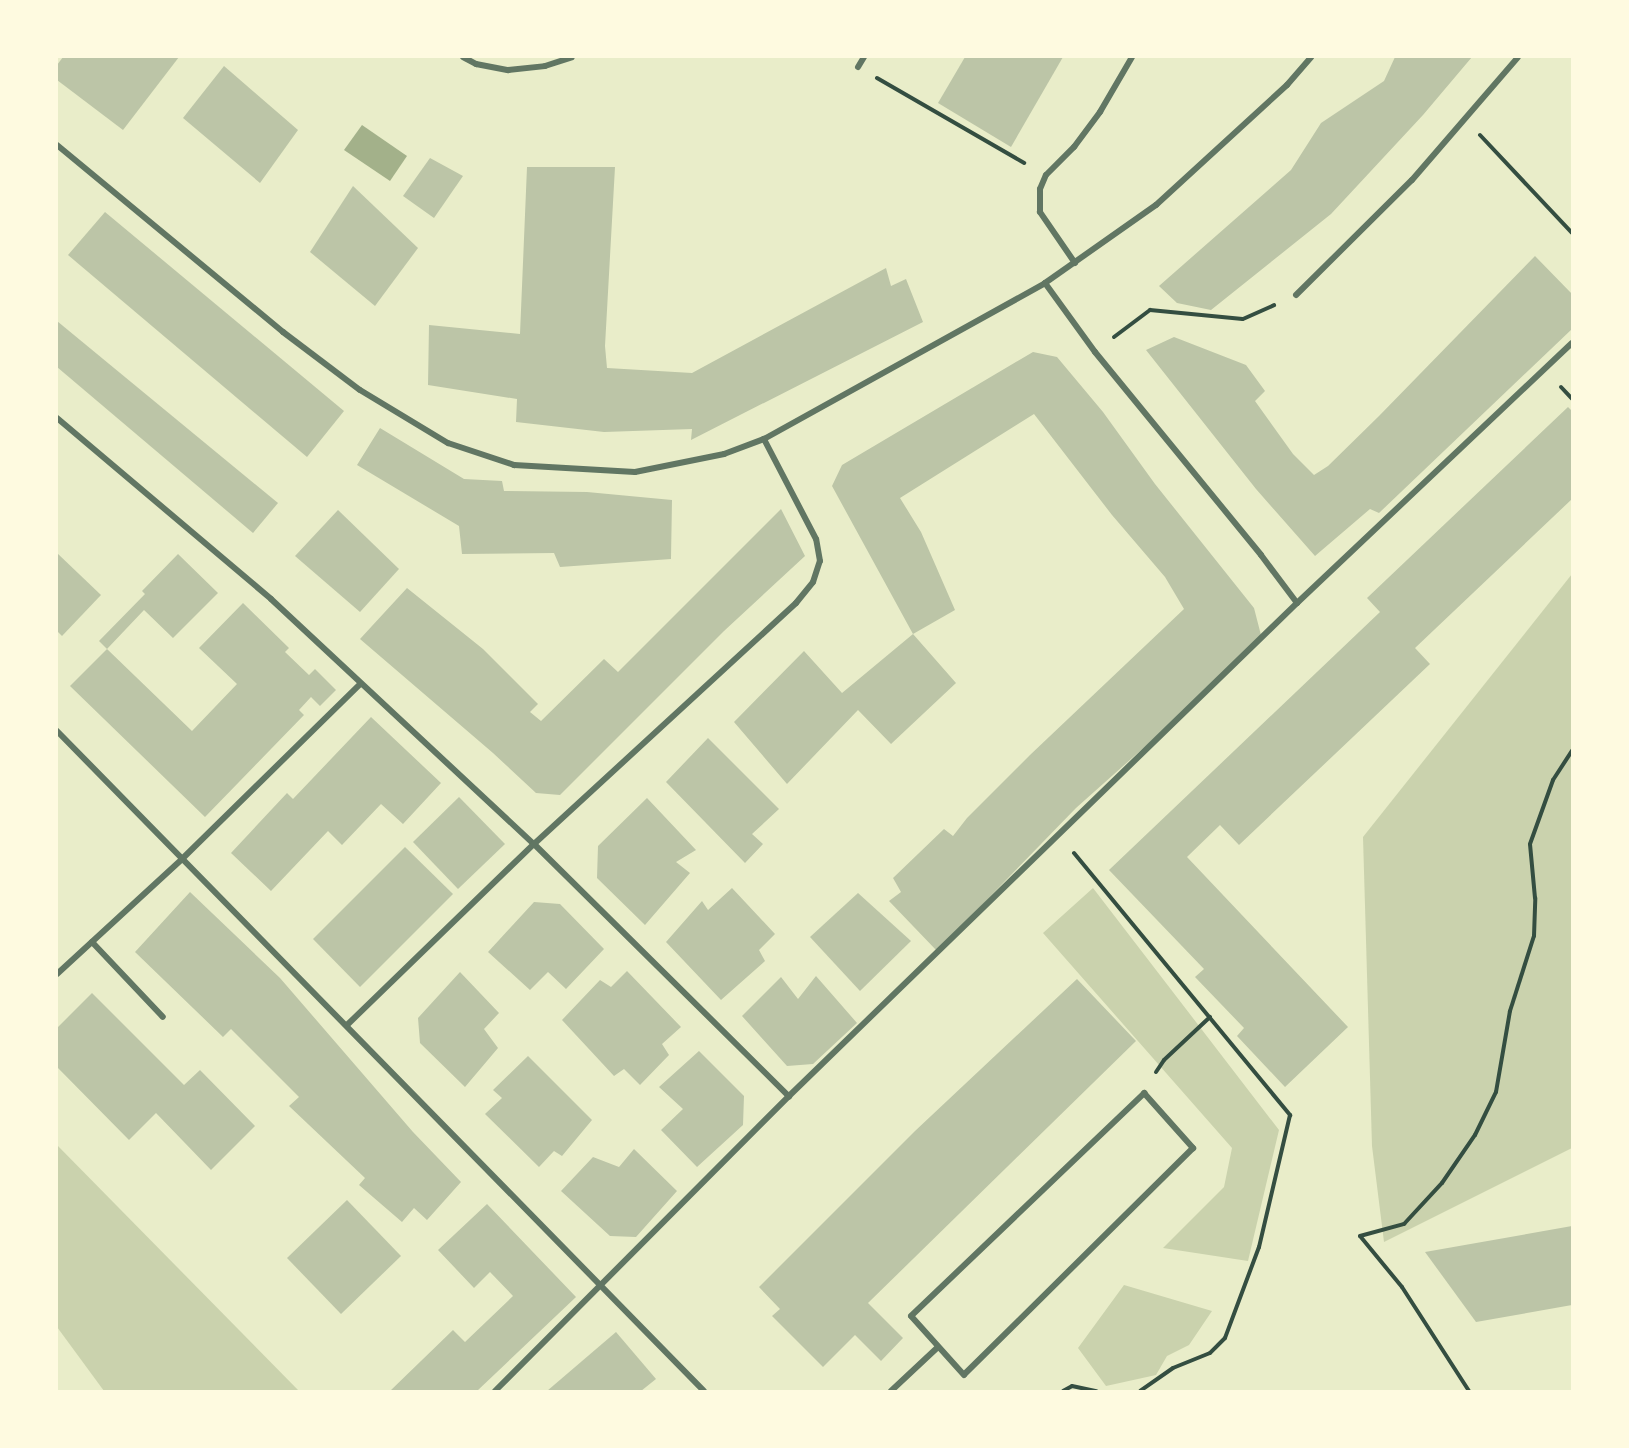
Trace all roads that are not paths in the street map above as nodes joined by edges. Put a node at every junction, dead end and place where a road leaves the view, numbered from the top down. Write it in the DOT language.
graph roads {
  1 [pos="463,57"];
  2 [pos="572,57"];
  3 [pos="864,57"];
  4 [pos="1132,57"];
  5 [pos="1311,57"];
  6 [pos="1518,57"];
  7 [pos="858,67"];
  8 [pos="57,145"];
  9 [pos="1075,263"];
  10 [pos="1045,283"];
  11 [pos="1296,295"];
  12 [pos="1572,343"];
  13 [pos="57,418"];
  14 [pos="764,439"];
  15 [pos="1297,603"];
  16 [pos="360,684"];
  17 [pos="57,732"];
  18 [pos="534,844"];
  19 [pos="182,859"];
  20 [pos="92,942"];
  21 [pos="57,974"];
  22 [pos="163,1017"];
  23 [pos="347,1025"];
  24 [pos="789,1096"];
  25 [pos="602,1286"];
  26 [pos="938,1347"];
  27 [pos="495,1391"];
  28 [pos="704,1391"];
  29 [pos="891,1391"];
  1 -- 2 [label="street"];
  3 -- 7 [label="street"];
  4 -- 9 [label="street"];
  5 -- 9 [label="street"];
  6 -- 11 [label="street"];
  8 -- 14 [label="street"];
  9 -- 10 [label="street"];
  10 -- 14 [label="street"];
  10 -- 15 [label="street"];
  12 -- 15 [label="street"];
  13 -- 16 [label="street"];
  14 -- 18 [label="street"];
  15 -- 24 [label="street"];
  16 -- 18 [label="street"];
  16 -- 19 [label="street"];
  17 -- 19 [label="street"];
  18 -- 23 [label="street"];
  18 -- 24 [label="street"];
  19 -- 20 [label="street"];
  19 -- 23 [label="street"];
  20 -- 21 [label="street"];
  20 -- 22 [label="street"];
  23 -- 25 [label="street"];
  24 -- 25 [label="street"];
  25 -- 27 [label="street"];
  25 -- 28 [label="street"];
  26 -- 26 [label="street"];
  26 -- 29 [label="street"];
}
